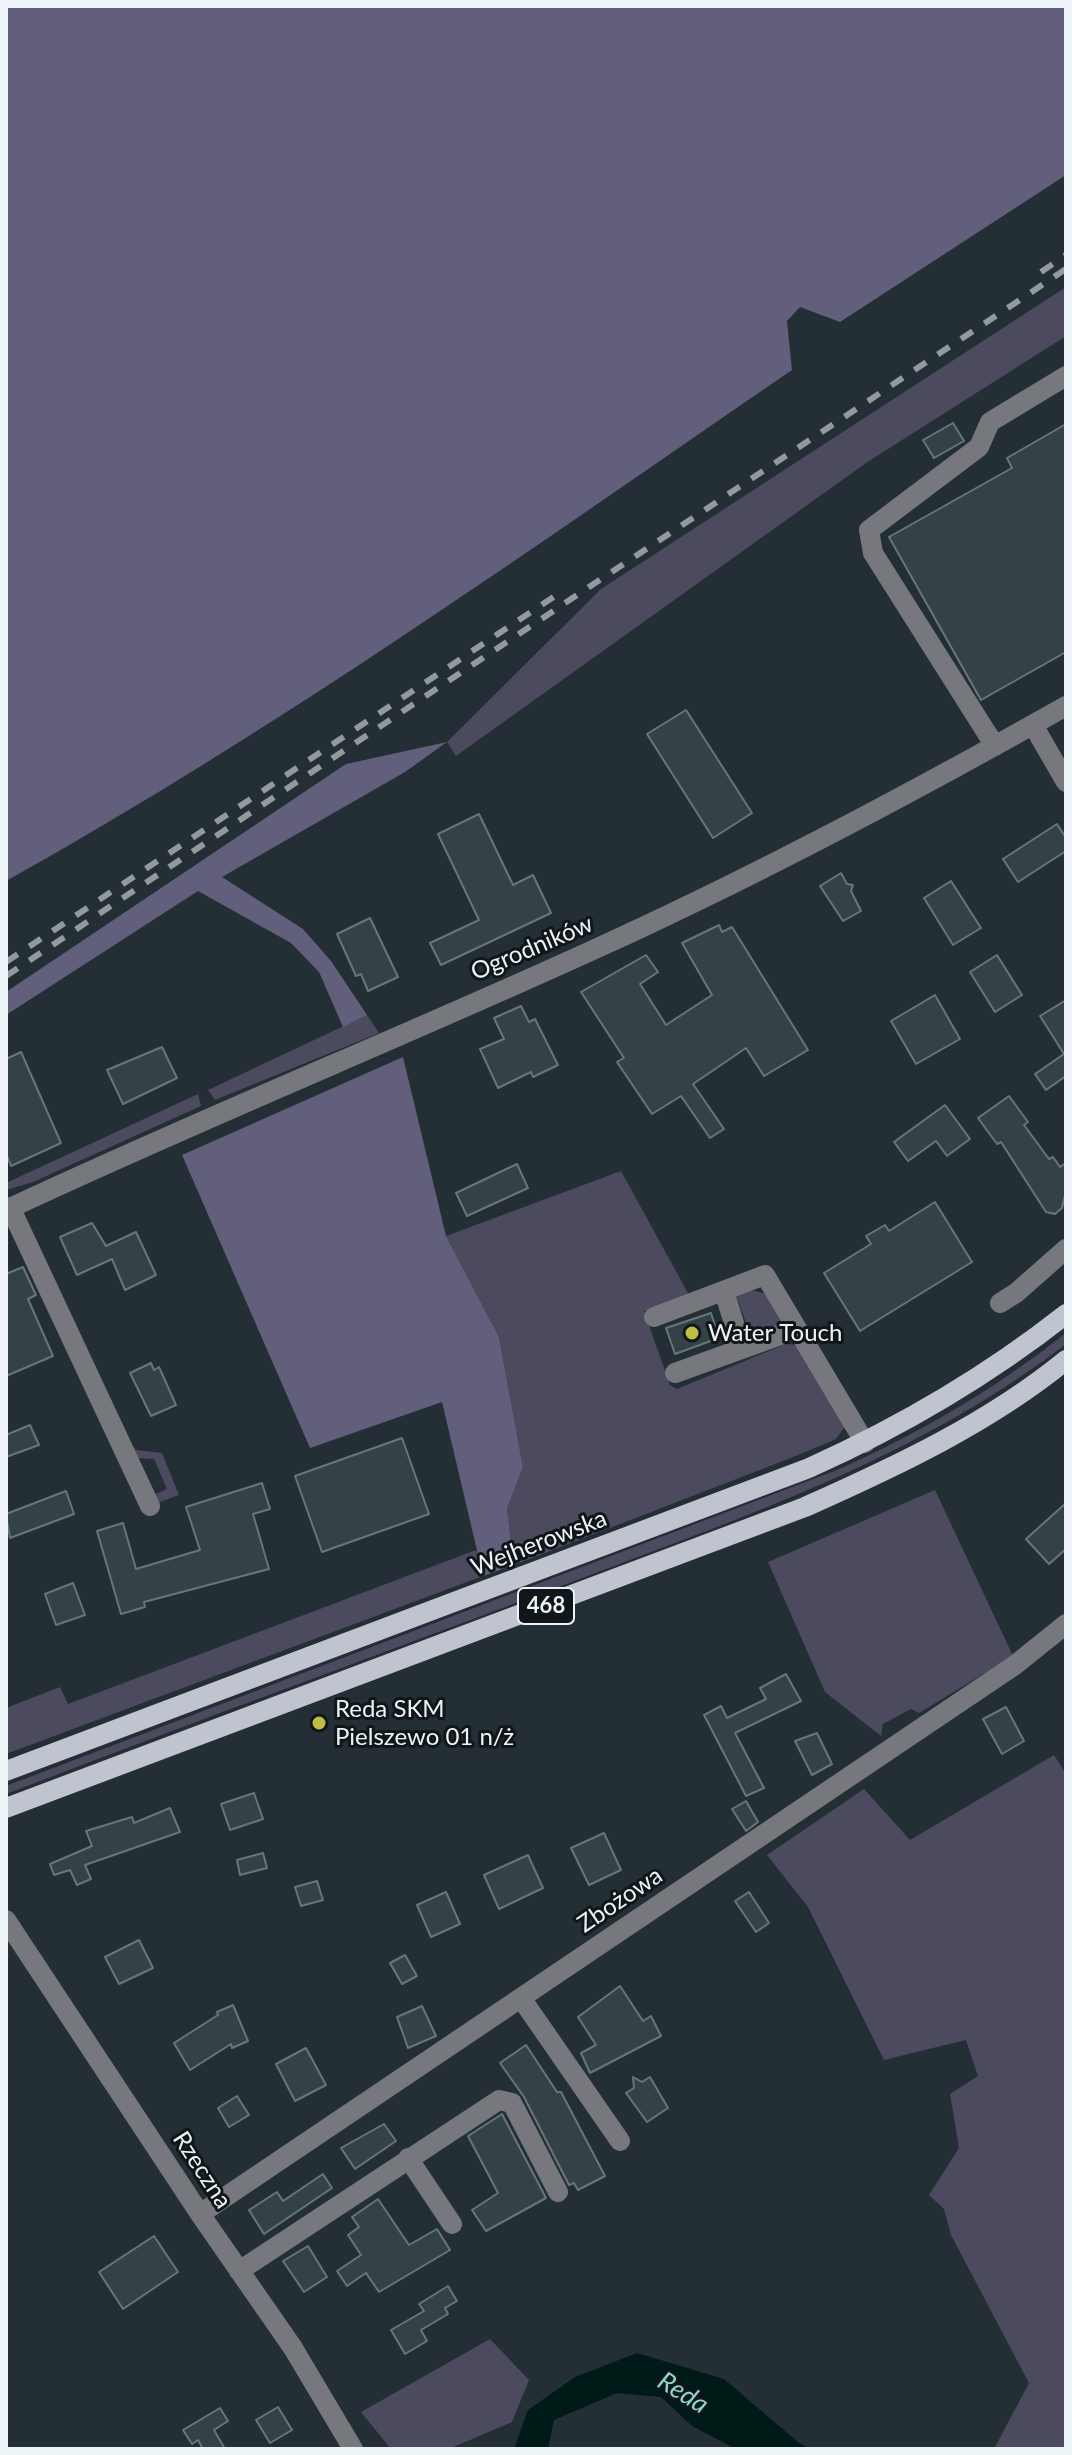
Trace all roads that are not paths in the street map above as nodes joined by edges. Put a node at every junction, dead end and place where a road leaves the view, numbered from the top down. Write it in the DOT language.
graph roads {
  1 [pos="1066,376"];
  2 [pos="1066,706"];
  3 [pos="1033,725"];
  4 [pos="995,746"];
  5 [pos="1066,782"];
  6 [pos="8,1208"];
  7 [pos="1066,1249"];
  8 [pos="724,1291"];
  9 [pos="1000,1303"];
  10 [pos="1066,1314"];
  11 [pos="654,1317"];
  12 [pos="797,1329"];
  13 [pos="742,1349"];
  14 [pos="1066,1360"];
  15 [pos="675,1373"];
  16 [pos="865,1443"];
  17 [pos="150,1506"];
  18 [pos="1066,1624"];
  19 [pos="6,1771"];
  20 [pos="6,1808"];
  21 [pos="6,1920"];
  22 [pos="521,1998"];
  23 [pos="620,2141"];
  24 [pos="408,2158"];
  25 [pos="558,2192"];
  26 [pos="200,2214"];
  27 [pos="452,2224"];
  28 [pos="239,2271"];
  29 [pos="353,2449"];
  1 -- 4 [label="street"];
  2 -- 3 [label="street, Ogrodników"];
  3 -- 4 [label="street, Ogrodników"];
  3 -- 5 [label="street"];
  4 -- 6 [label="street, Ogrodników"];
  6 -- 17 [label="street"];
  7 -- 9 [label="street"];
  8 -- 11 [label="street"];
  8 -- 12 [label="street"];
  8 -- 13 [label="street"];
  10 -- 16 [label="main road, Wejherowska / 468"];
  12 -- 13 [label="street"];
  12 -- 16 [label="street"];
  13 -- 15 [label="street"];
  14 -- 20 [label="main road, 468"];
  16 -- 19 [label="main road, Wejherowska / 468"];
  18 -- 22 [label="street, Zbożowa"];
  21 -- 26 [label="street, Rzeczna"];
  22 -- 23 [label="street"];
  22 -- 26 [label="street, Zbożowa"];
  24 -- 25 [label="street"];
  24 -- 27 [label="street"];
  24 -- 28 [label="street"];
  26 -- 28 [label="street, Rzeczna"];
  28 -- 29 [label="street, Rzeczna"];
}
